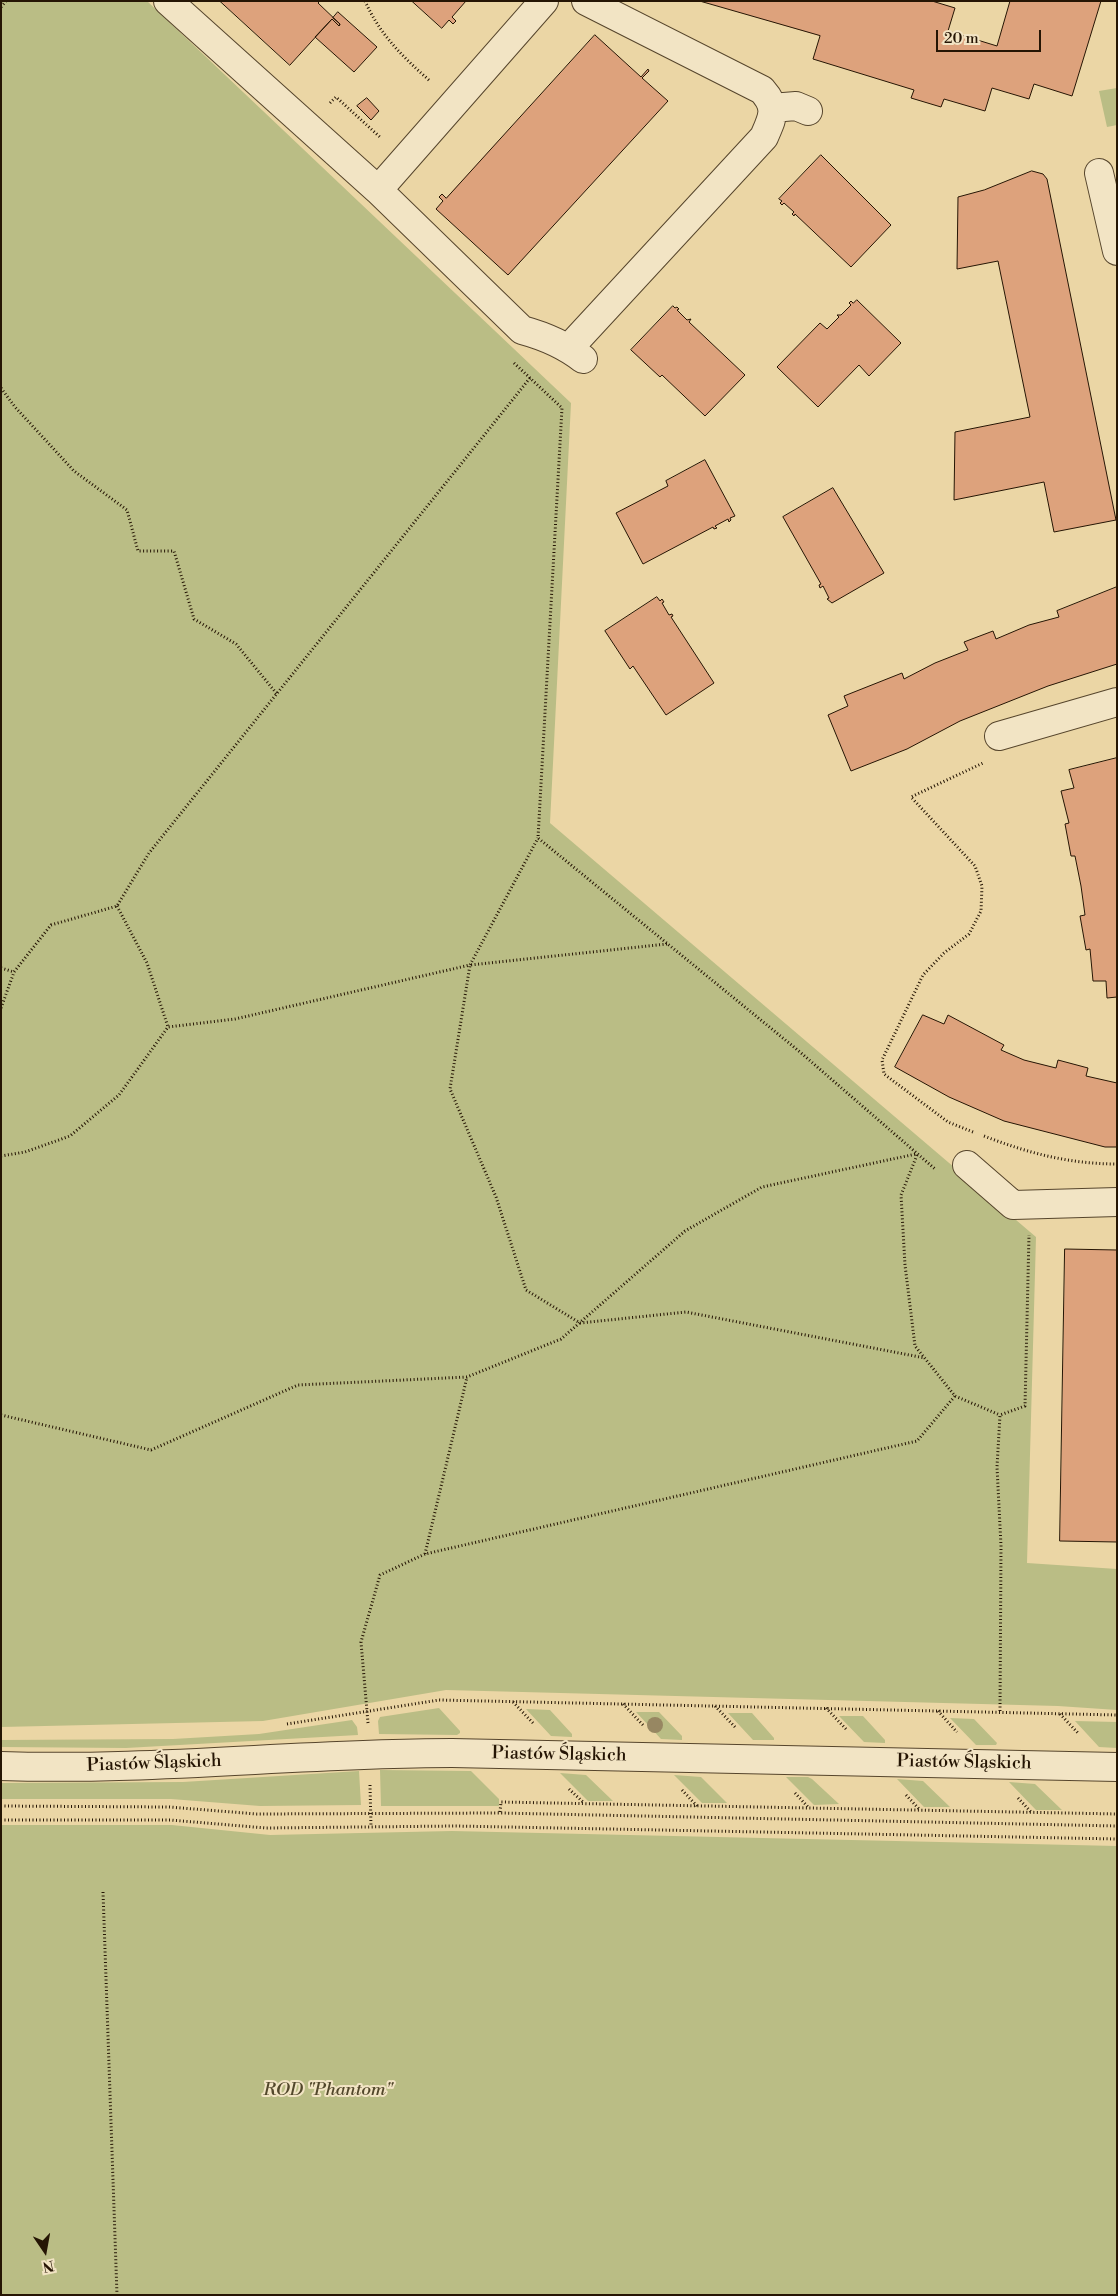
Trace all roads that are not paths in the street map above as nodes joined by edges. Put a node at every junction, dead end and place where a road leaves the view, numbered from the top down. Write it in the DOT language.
graph roads {
  1 [pos="168,1"];
  2 [pos="544,1"];
  3 [pos="586,1"];
  4 [pos="772,108"];
  5 [pos="808,111"];
  6 [pos="1099,173"];
  7 [pos="378,190"];
  8 [pos="1117,251"];
  9 [pos="1117,702"];
  10 [pos="999,736"];
  11 [pos="967,1165"];
  12 [pos="1117,1202"];
  13 [pos="1,1766"];
  14 [pos="1117,1767"];
  1 -- 7 [label="street"];
  2 -- 7 [label="street"];
  3 -- 4 [label="street"];
  4 -- 5 [label="street"];
  4 -- 7 [label="street"];
  6 -- 8 [label="street"];
  9 -- 10 [label="street"];
  11 -- 12 [label="street"];
  13 -- 14 [label="street, Piastów Śląskich"];
}
